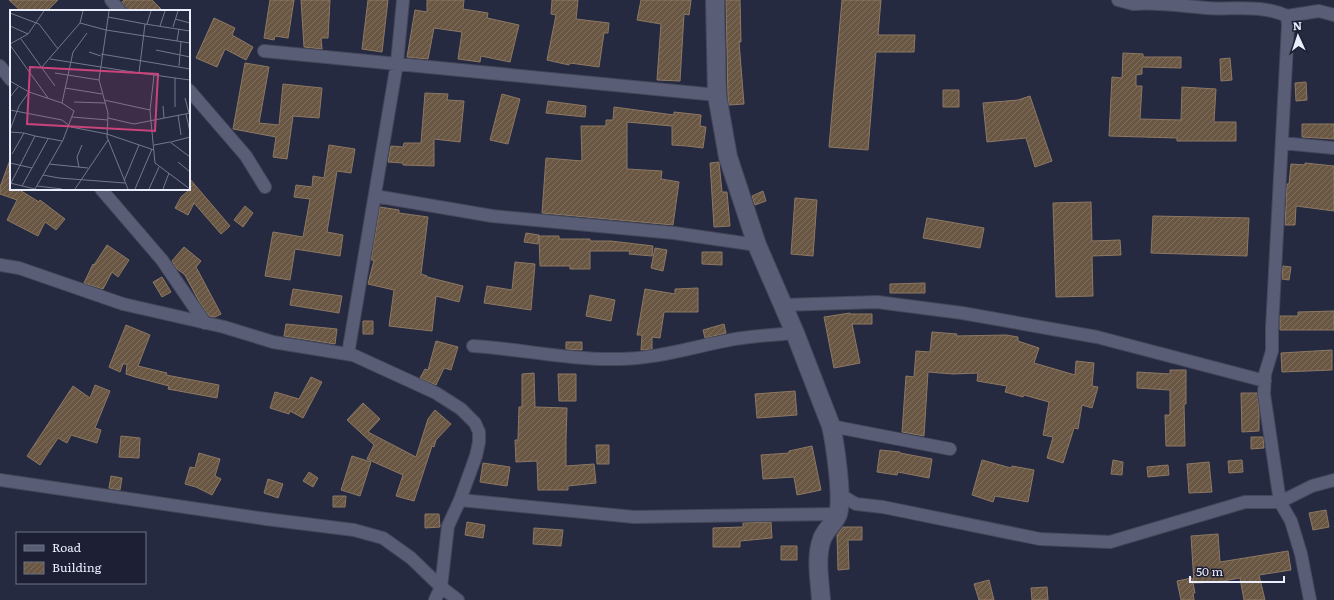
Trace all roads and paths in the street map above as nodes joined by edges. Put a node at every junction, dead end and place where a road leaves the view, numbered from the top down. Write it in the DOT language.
graph roads {
  1 [pos="403,0"];
  2 [pos="715,0"];
  3 [pos="1118,0"];
  4 [pos="112,1"];
  5 [pos="1133,2"];
  6 [pos="119,10"];
  7 [pos="1334,15"];
  8 [pos="1287,16"];
  9 [pos="264,51"];
  10 [pos="397,63"];
  11 [pos="0,66"];
  12 [pos="10,79"];
  13 [pos="190,91"];
  14 [pos="717,95"];
  15 [pos="1282,143"];
  16 [pos="1334,148"];
  17 [pos="265,188"];
  18 [pos="102,190"];
  19 [pos="375,196"];
  20 [pos="757,245"];
  21 [pos="0,265"];
  22 [pos="783,305"];
  23 [pos="205,323"];
  24 [pos="795,332"];
  25 [pos="473,346"];
  26 [pos="348,354"];
  27 [pos="1265,381"];
  28 [pos="831,426"];
  29 [pos="950,449"];
  30 [pos="0,480"];
  31 [pos="1334,480"];
  32 [pos="839,494"];
  33 [pos="460,500"];
  34 [pos="1280,502"];
  35 [pos="838,514"];
  36 [pos="441,587"];
  37 [pos="435,600"];
  38 [pos="458,600"];
  39 [pos="821,600"];
  40 [pos="1310,600"];
  1 -- 10 [label="street"];
  2 -- 14 [label="street"];
  3 -- 5 [label="street"];
  4 -- 6 [label="street"];
  5 -- 8 [label="street"];
  7 -- 8 [label="street"];
  8 -- 15 [label="street"];
  9 -- 10 [label="street"];
  10 -- 14 [label="street"];
  10 -- 19 [label="street"];
  11 -- 12 [label="street"];
  13 -- 17 [label="street"];
  14 -- 20 [label="street"];
  15 -- 16 [label="street"];
  15 -- 27 [label="street"];
  18 -- 23 [label="street"];
  19 -- 20 [label="street"];
  19 -- 26 [label="street"];
  20 -- 22 [label="street"];
  21 -- 23 [label="street"];
  22 -- 24 [label="street"];
  22 -- 27 [label="street"];
  23 -- 26 [label="street"];
  24 -- 25 [label="street"];
  24 -- 28 [label="street"];
  26 -- 33 [label="street"];
  27 -- 34 [label="street"];
  28 -- 29 [label="street"];
  28 -- 32 [label="street"];
  30 -- 36 [label="street"];
  31 -- 34 [label="street"];
  32 -- 34 [label="street"];
  32 -- 35 [label="street"];
  33 -- 35 [label="street"];
  33 -- 36 [label="street"];
  34 -- 40 [label="street"];
  35 -- 39 [label="street"];
  36 -- 37 [label="street"];
  36 -- 38 [label="street"];
}
